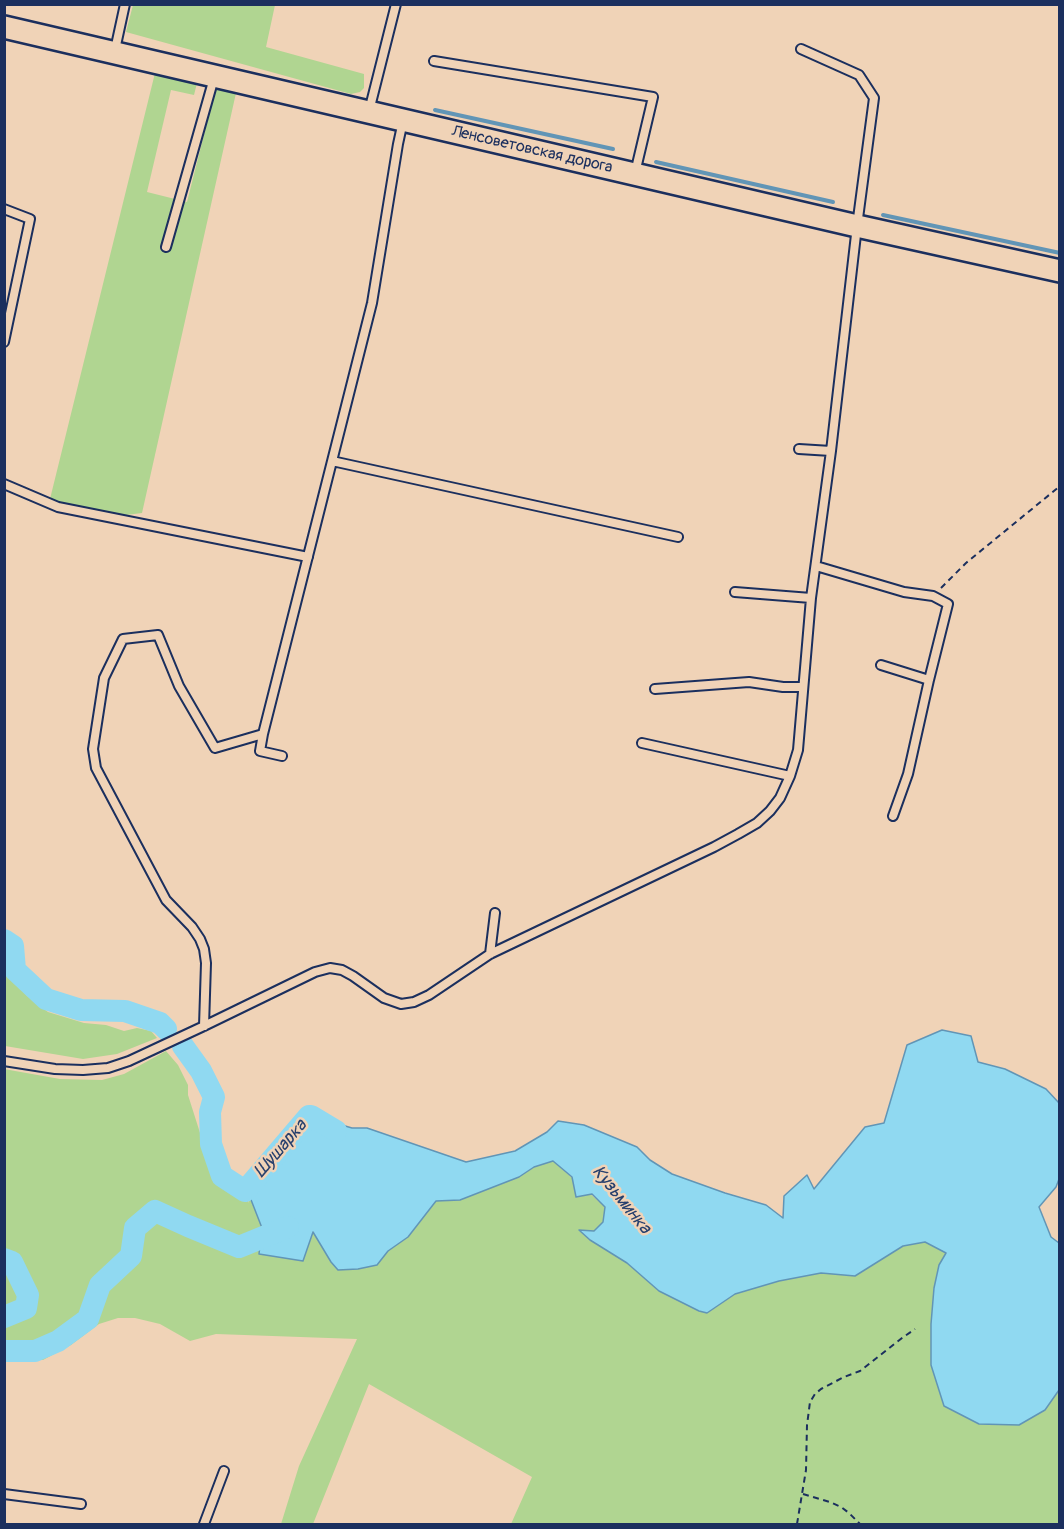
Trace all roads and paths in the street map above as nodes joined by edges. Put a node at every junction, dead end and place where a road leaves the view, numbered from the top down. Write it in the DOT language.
graph roads {
  1 [pos="125,4"];
  2 [pos="396,4"];
  3 [pos="4,27"];
  4 [pos="801,48"];
  5 [pos="114,52"];
  6 [pos="434,61"];
  7 [pos="215,75"];
  8 [pos="368,111"];
  9 [pos="404,120"];
  10 [pos="635,174"];
  11 [pos="4,209"];
  12 [pos="857,226"];
  13 [pos="166,247"];
  14 [pos="1059,271"];
  15 [pos="4,342"];
  16 [pos="799,449"];
  17 [pos="831,451"];
  18 [pos="332,461"];
  19 [pos="4,484"];
  20 [pos="1059,486"];
  21 [pos="678,537"];
  22 [pos="308,557"];
  23 [pos="816,566"];
  24 [pos="735,592"];
  25 [pos="933,596"];
  26 [pos="811,598"];
  27 [pos="881,665"];
  28 [pos="929,680"];
  29 [pos="803,687"];
  30 [pos="655,688"];
  31 [pos="262,734"];
  32 [pos="642,743"];
  33 [pos="282,756"];
  34 [pos="790,776"];
  35 [pos="893,816"];
  36 [pos="495,913"];
  37 [pos="490,954"];
  38 [pos="204,1026"];
  39 [pos="4,1061"];
  40 [pos="915,1329"];
  41 [pos="224,1471"];
  42 [pos="4,1494"];
  43 [pos="802,1494"];
  44 [pos="81,1504"];
  45 [pos="204,1524"];
  46 [pos="797,1524"];
  47 [pos="860,1524"];
  1 -- 5 [label="lane"];
  2 -- 8 [label="lane"];
  3 -- 5 [label="street, Ленсоветовская дорога"];
  4 -- 12 [label="lane"];
  5 -- 7 [label="street, Ленсоветовская дорога"];
  6 -- 10 [label="lane"];
  7 -- 8 [label="street, Ленсоветовская дорога"];
  7 -- 13 [label="lane"];
  8 -- 9 [label="street, Ленсоветовская дорога"];
  9 -- 10 [label="street, Ленсоветовская дорога"];
  9 -- 18 [label="lane"];
  10 -- 12 [label="street, Ленсоветовская дорога"];
  11 -- 15 [label="lane"];
  12 -- 14 [label="street, Ленсоветовская дорога"];
  12 -- 17 [label="lane"];
  16 -- 17 [label="lane"];
  17 -- 23 [label="lane"];
  18 -- 21 [label="lane"];
  18 -- 22 [label="lane"];
  19 -- 22 [label="lane"];
  20 -- 25 [label="path"];
  22 -- 31 [label="lane"];
  23 -- 25 [label="lane"];
  23 -- 26 [label="lane"];
  24 -- 26 [label="lane"];
  25 -- 28 [label="lane"];
  26 -- 29 [label="lane"];
  27 -- 28 [label="lane"];
  28 -- 35 [label="lane"];
  29 -- 30 [label="lane"];
  29 -- 34 [label="lane"];
  31 -- 33 [label="lane"];
  31 -- 38 [label="lane"];
  32 -- 34 [label="lane"];
  34 -- 37 [label="lane"];
  36 -- 37 [label="lane"];
  37 -- 38 [label="lane"];
  38 -- 39 [label="lane"];
  40 -- 43 [label="path"];
  41 -- 45 [label="lane"];
  42 -- 44 [label="lane"];
  43 -- 46 [label="path"];
  43 -- 47 [label="path"];
}
